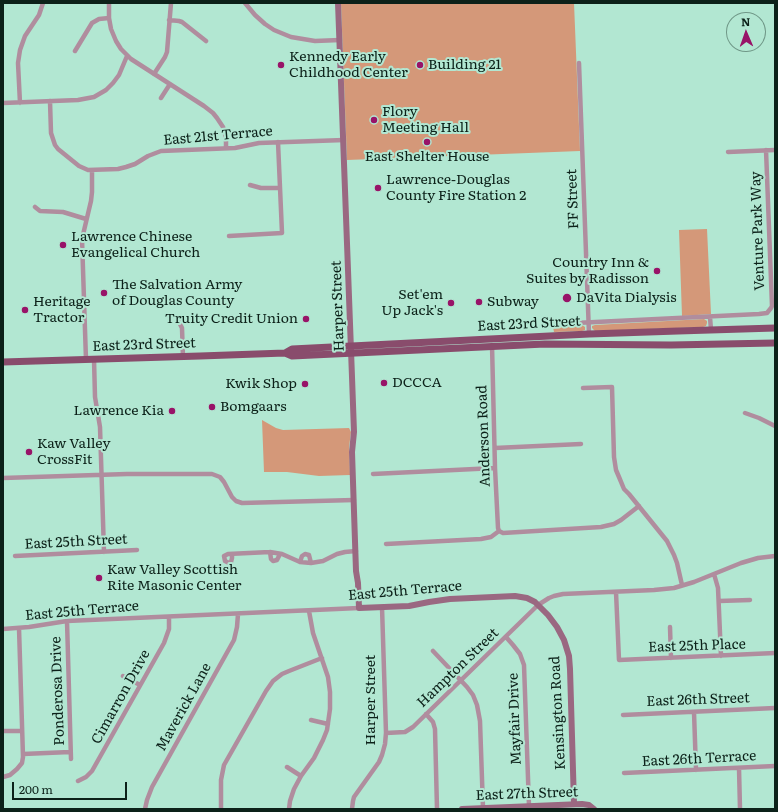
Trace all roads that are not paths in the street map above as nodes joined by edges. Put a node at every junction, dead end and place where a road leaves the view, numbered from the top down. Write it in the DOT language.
graph roads {
  1 [pos="43,3"];
  2 [pos="109,3"];
  3 [pos="171,3"];
  4 [pos="245,3"];
  5 [pos="338,3"];
  6 [pos="109,18"];
  7 [pos="169,20"];
  8 [pos="206,40"];
  9 [pos="340,40"];
  10 [pos="75,51"];
  11 [pos="127,56"];
  12 [pos="579,63"];
  13 [pos="154,74"];
  14 [pos="170,84"];
  15 [pos="161,98"];
  16 [pos="50,102"];
  17 [pos="20,103"];
  18 [pos="3,104"];
  19 [pos="344,140"];
  20 [pos="278,142"];
  21 [pos="226,148"];
  22 [pos="766,150"];
  23 [pos="775,150"];
  24 [pos="728,152"];
  25 [pos="92,170"];
  26 [pos="250,185"];
  27 [pos="280,188"];
  28 [pos="35,207"];
  29 [pos="86,219"];
  30 [pos="229,236"];
  31 [pos="710,317"];
  32 [pos="178,320"];
  33 [pos="589,323"];
  34 [pos="555,324"];
  35 [pos="775,328"];
  36 [pos="711,330"];
  37 [pos="649,332"];
  38 [pos="590,334"];
  39 [pos="492,343"];
  40 [pos="775,343"];
  41 [pos="583,344"];
  42 [pos="352,350"];
  43 [pos="183,357"];
  44 [pos="90,360"];
  45 [pos="3,362"];
  46 [pos="583,388"];
  47 [pos="745,413"];
  48 [pos="775,426"];
  49 [pos="581,444"];
  50 [pos="495,448"];
  51 [pos="495,468"];
  52 [pos="373,474"];
  53 [pos="101,475"];
  54 [pos="3,478"];
  55 [pos="354,500"];
  56 [pos="639,506"];
  57 [pos="499,532"];
  58 [pos="386,544"];
  59 [pos="138,550"];
  60 [pos="356,551"];
  61 [pos="104,552"];
  62 [pos="270,552"];
  63 [pos="232,554"];
  64 [pos="280,554"];
  65 [pos="15,556"];
  66 [pos="775,556"];
  67 [pos="300,562"];
  68 [pos="310,563"];
  69 [pos="714,574"];
  70 [pos="682,585"];
  71 [pos="616,592"];
  72 [pos="750,600"];
  73 [pos="719,601"];
  74 [pos="538,605"];
  75 [pos="382,607"];
  76 [pos="359,608"];
  77 [pos="309,611"];
  78 [pos="238,614"];
  79 [pos="169,617"];
  80 [pos="67,621"];
  81 [pos="670,627"];
  82 [pos="19,628"];
  83 [pos="3,629"];
  84 [pos="506,637"];
  85 [pos="433,651"];
  86 [pos="775,653"];
  87 [pos="721,656"];
  88 [pos="322,658"];
  89 [pos="671,658"];
  90 [pos="123,676"];
  91 [pos="461,680"];
  92 [pos="140,686"];
  93 [pos="775,708"];
  94 [pos="694,712"];
  95 [pos="426,714"];
  96 [pos="623,715"];
  97 [pos="311,720"];
  98 [pos="328,724"];
  99 [pos="3,731"];
  100 [pos="22,731"];
  101 [pos="386,733"];
  102 [pos="70,752"];
  103 [pos="23,754"];
  104 [pos="71,759"];
  105 [pos="775,766"];
  106 [pos="287,767"];
  107 [pos="738,768"];
  108 [pos="696,770"];
  109 [pos="624,773"];
  110 [pos="301,776"];
  111 [pos="3,777"];
  112 [pos="78,781"];
  113 [pos="574,804"];
  114 [pos="529,806"];
  115 [pos="483,808"];
  116 [pos="593,808"];
  117 [pos="145,809"];
  118 [pos="222,809"];
  119 [pos="289,809"];
  120 [pos="352,809"];
  121 [pos="437,809"];
  122 [pos="462,809"];
  123 [pos="740,809"];
  1 -- 17 [label="street"];
  2 -- 6 [label="street"];
  3 -- 7 [label="street"];
  4 -- 9 [label="street"];
  5 -- 9 [label="street, Harper Street"];
  6 -- 10 [label="street"];
  6 -- 11 [label="street"];
  7 -- 8 [label="street"];
  7 -- 13 [label="street"];
  9 -- 19 [label="street, Harper Street"];
  11 -- 13 [label="street"];
  11 -- 16 [label="street"];
  12 -- 33 [label="street, FF Street"];
  13 -- 14 [label="street"];
  14 -- 15 [label="street"];
  14 -- 21 [label="street"];
  16 -- 17 [label="street"];
  16 -- 25 [label="street, East 21st Terrace"];
  17 -- 18 [label="street"];
  19 -- 20 [label="street, East 21st Terrace"];
  19 -- 42 [label="street, Harper Street"];
  20 -- 21 [label="street, East 21st Terrace"];
  20 -- 27 [label="street"];
  21 -- 25 [label="street, East 21st Terrace"];
  22 -- 23 [label="street"];
  22 -- 24 [label="street"];
  22 -- 31 [label="street, Venture Park Way"];
  25 -- 29 [label="street"];
  26 -- 27 [label="street"];
  27 -- 30 [label="street"];
  28 -- 29 [label="street"];
  29 -- 44 [label="street"];
  31 -- 33 [label="street"];
  31 -- 36 [label="street"];
  32 -- 43 [label="street"];
  33 -- 34 [label="street"];
  33 -- 38 [label="street, FF Street"];
  35 -- 36 [label="main road, East 23rd Street"];
  36 -- 37 [label="main road, East 23rd Street"];
  37 -- 38 [label="main road, East 23rd Street"];
  37 -- 41 [label="main road"];
  38 -- 39 [label="main road, East 23rd Street"];
  39 -- 41 [label="main road, East 23rd Street"];
  39 -- 42 [label="main road, East 23rd Street"];
  39 -- 50 [label="street, Anderson Road"];
  40 -- 41 [label="main road, East 23rd Street"];
  42 -- 43 [label="main road, East 23rd Street"];
  42 -- 55 [label="street, Harper Street"];
  43 -- 44 [label="main road, East 23rd Street"];
  44 -- 45 [label="main road, East 23rd Street"];
  44 -- 53 [label="street"];
  46 -- 56 [label="street"];
  47 -- 48 [label="street"];
  49 -- 50 [label="street"];
  50 -- 51 [label="street, Anderson Road"];
  51 -- 52 [label="street"];
  51 -- 57 [label="street, Anderson Road"];
  53 -- 54 [label="street"];
  53 -- 55 [label="street"];
  53 -- 61 [label="street"];
  55 -- 60 [label="street, Harper Street"];
  56 -- 57 [label="street"];
  56 -- 70 [label="street"];
  57 -- 58 [label="street"];
  59 -- 61 [label="street, East 25th Street"];
  60 -- 68 [label="street"];
  60 -- 76 [label="street, Harper Street"];
  61 -- 65 [label="street, East 25th Street"];
  62 -- 63 [label="street"];
  62 -- 64 [label="street"];
  62 -- 64 [label="street"];
  64 -- 67 [label="street"];
  66 -- 69 [label="street"];
  67 -- 68 [label="street"];
  67 -- 68 [label="street"];
  69 -- 70 [label="street"];
  69 -- 73 [label="street"];
  70 -- 71 [label="street"];
  71 -- 74 [label="street"];
  71 -- 89 [label="street, East 25th Place"];
  72 -- 73 [label="street"];
  73 -- 87 [label="street"];
  74 -- 75 [label="street, East 25th Terrace"];
  74 -- 84 [label="street, Hampton Street"];
  74 -- 113 [label="street, Kensington Road"];
  75 -- 76 [label="street, East 25th Terrace"];
  75 -- 101 [label="street, Harper Street"];
  76 -- 77 [label="street, East 25th Terrace"];
  77 -- 78 [label="street, East 25th Terrace"];
  77 -- 88 [label="street"];
  78 -- 79 [label="street, East 25th Terrace"];
  78 -- 117 [label="street, Maverick Lane"];
  79 -- 80 [label="street, East 25th Terrace"];
  79 -- 92 [label="street, Cimarron Drive"];
  80 -- 82 [label="street, East 25th Terrace"];
  80 -- 102 [label="street, Ponderosa Drive"];
  81 -- 89 [label="street"];
  82 -- 83 [label="street, East 25th Terrace"];
  82 -- 100 [label="street"];
  84 -- 91 [label="street, Hampton Street"];
  84 -- 114 [label="street, Mayfair Drive"];
  85 -- 91 [label="street"];
  86 -- 87 [label="street, East 25th Place"];
  87 -- 89 [label="street, East 25th Place"];
  88 -- 98 [label="street"];
  88 -- 118 [label="street"];
  90 -- 92 [label="street"];
  91 -- 95 [label="street, Hampton Street"];
  91 -- 115 [label="street"];
  92 -- 112 [label="street, Cimarron Drive"];
  93 -- 94 [label="street, East 26th Street"];
  94 -- 96 [label="street, East 26th Street"];
  94 -- 108 [label="street"];
  95 -- 101 [label="street, Hampton Street"];
  95 -- 121 [label="street"];
  97 -- 98 [label="street"];
  98 -- 110 [label="street"];
  99 -- 100 [label="street"];
  100 -- 103 [label="street"];
  101 -- 120 [label="street, Harper Street"];
  102 -- 103 [label="street"];
  102 -- 104 [label="street, Ponderosa Drive"];
  103 -- 111 [label="street"];
  105 -- 107 [label="street, East 26th Terrace"];
  106 -- 110 [label="street"];
  107 -- 108 [label="street, East 26th Terrace"];
  107 -- 123 [label="street"];
  108 -- 109 [label="street, East 26th Terrace"];
  110 -- 119 [label="street"];
  113 -- 114 [label="street, East 27th Street"];
  113 -- 116 [label="street, East 27th Street"];
  114 -- 115 [label="street, East 27th Street"];
  115 -- 122 [label="street, East 27th Street"];
}
